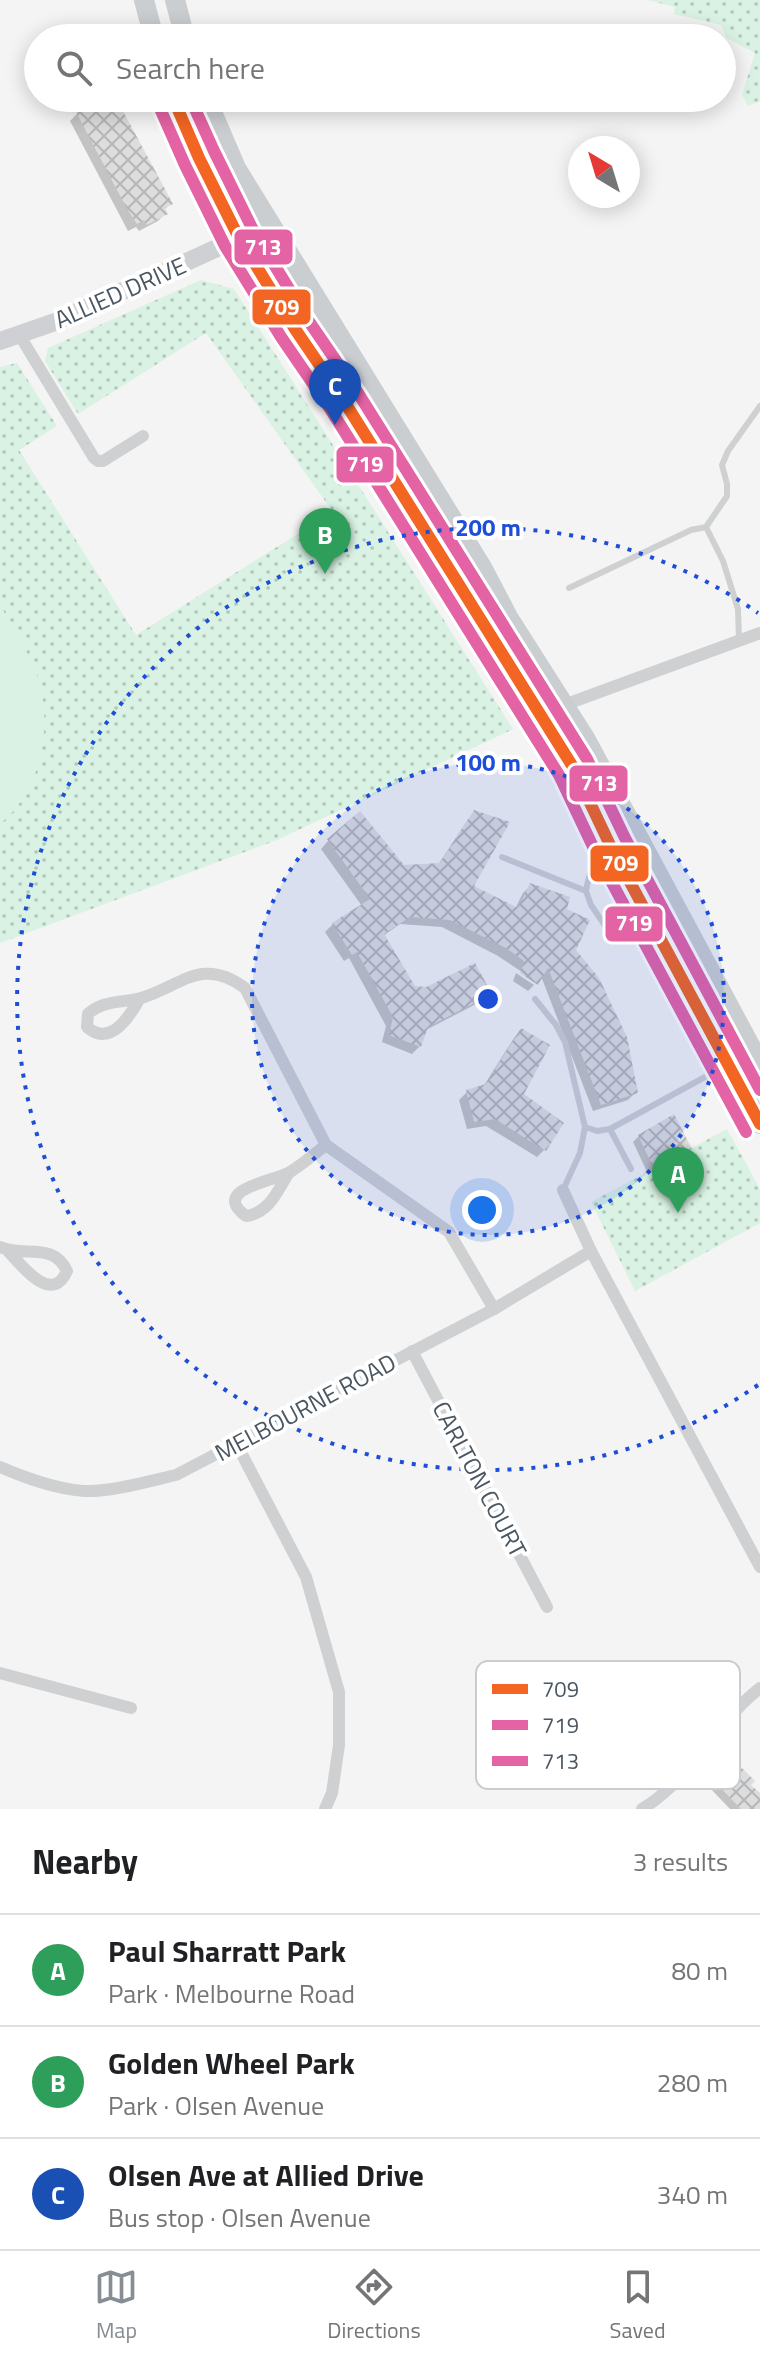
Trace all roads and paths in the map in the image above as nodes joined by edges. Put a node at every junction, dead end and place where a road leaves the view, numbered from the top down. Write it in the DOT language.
graph roads {
  1 [pos="144,0"];
  2 [pos="175,0"];
  3 [pos="150,24"];
  4 [pos="181,24"];
  5 [pos="179,112"];
  6 [pos="212,112"];
  7 [pos="239,238"];
  8 [pos="20,336"];
  9 [pos="0,341"];
  10 [pos="760,406"];
  11 [pos="143,436"];
  12 [pos="706,527"];
  13 [pos="569,588"];
  14 [pos="760,633"];
  15 [pos="739,641"];
  16 [pos="564,705"];
  17 [pos="543,717"];
  18 [pos="610,845"];
  19 [pos="502,857"];
  20 [pos="586,891"];
  21 [pos="657,932"];
  22 [pos="140,998"];
  23 [pos="535,999"];
  24 [pos="728,1064"];
  25 [pos="760,1064"];
  26 [pos="760,1124"];
  27 [pos="585,1127"];
  28 [pos="610,1129"];
  29 [pos="326,1145"];
  30 [pos="631,1169"];
  31 [pos="288,1174"];
  32 [pos="563,1190"];
  33 [pos="591,1251"];
  34 [pos="494,1309"];
  35 [pos="412,1351"];
  36 [pos="236,1443"];
  37 [pos="0,1467"];
  38 [pos="760,1567"];
  39 [pos="547,1607"];
  40 [pos="0,1673"];
  41 [pos="760,1688"];
  42 [pos="740,1707"];
  43 [pos="131,1708"];
  44 [pos="670,1789"];
  45 [pos="325,1809"];
  46 [pos="642,1809"];
  1 -- 3 [label="main road"];
  2 -- 4 [label="main road"];
  5 -- 7 [label="main road"];
  6 -- 16 [label="main road"];
  7 -- 8 [label="street, ALLIED DRIVE"];
  7 -- 17 [label="main road"];
  8 -- 9 [label="street, ALLIED DRIVE"];
  8 -- 11 [label="street"];
  10 -- 12 [label="lane"];
  12 -- 13 [label="lane"];
  12 -- 15 [label="lane"];
  14 -- 15 [label="street"];
  15 -- 16 [label="street"];
  16 -- 17 [label="street"];
  16 -- 25 [label="main road"];
  17 -- 18 [label="main road"];
  18 -- 20 [label="lane"];
  18 -- 21 [label="main road"];
  19 -- 20 [label="lane"];
  20 -- 21 [label="lane"];
  21 -- 24 [label="main road"];
  22 -- 29 [label="street"];
  23 -- 27 [label="lane"];
  24 -- 26 [label="main road"];
  24 -- 28 [label="lane"];
  27 -- 28 [label="lane"];
  27 -- 32 [label="lane"];
  28 -- 30 [label="lane"];
  29 -- 31 [label="street"];
  29 -- 34 [label="street"];
  32 -- 33 [label="street"];
  33 -- 34 [label="street, MELBOURNE ROAD"];
  33 -- 38 [label="street"];
  34 -- 35 [label="street, MELBOURNE ROAD"];
  35 -- 36 [label="street, MELBOURNE ROAD"];
  35 -- 39 [label="street, CARLTON COURT"];
  36 -- 37 [label="street, MELBOURNE ROAD"];
  36 -- 45 [label="street"];
  40 -- 43 [label="street"];
  41 -- 42 [label="street"];
  44 -- 46 [label="street"];
}
